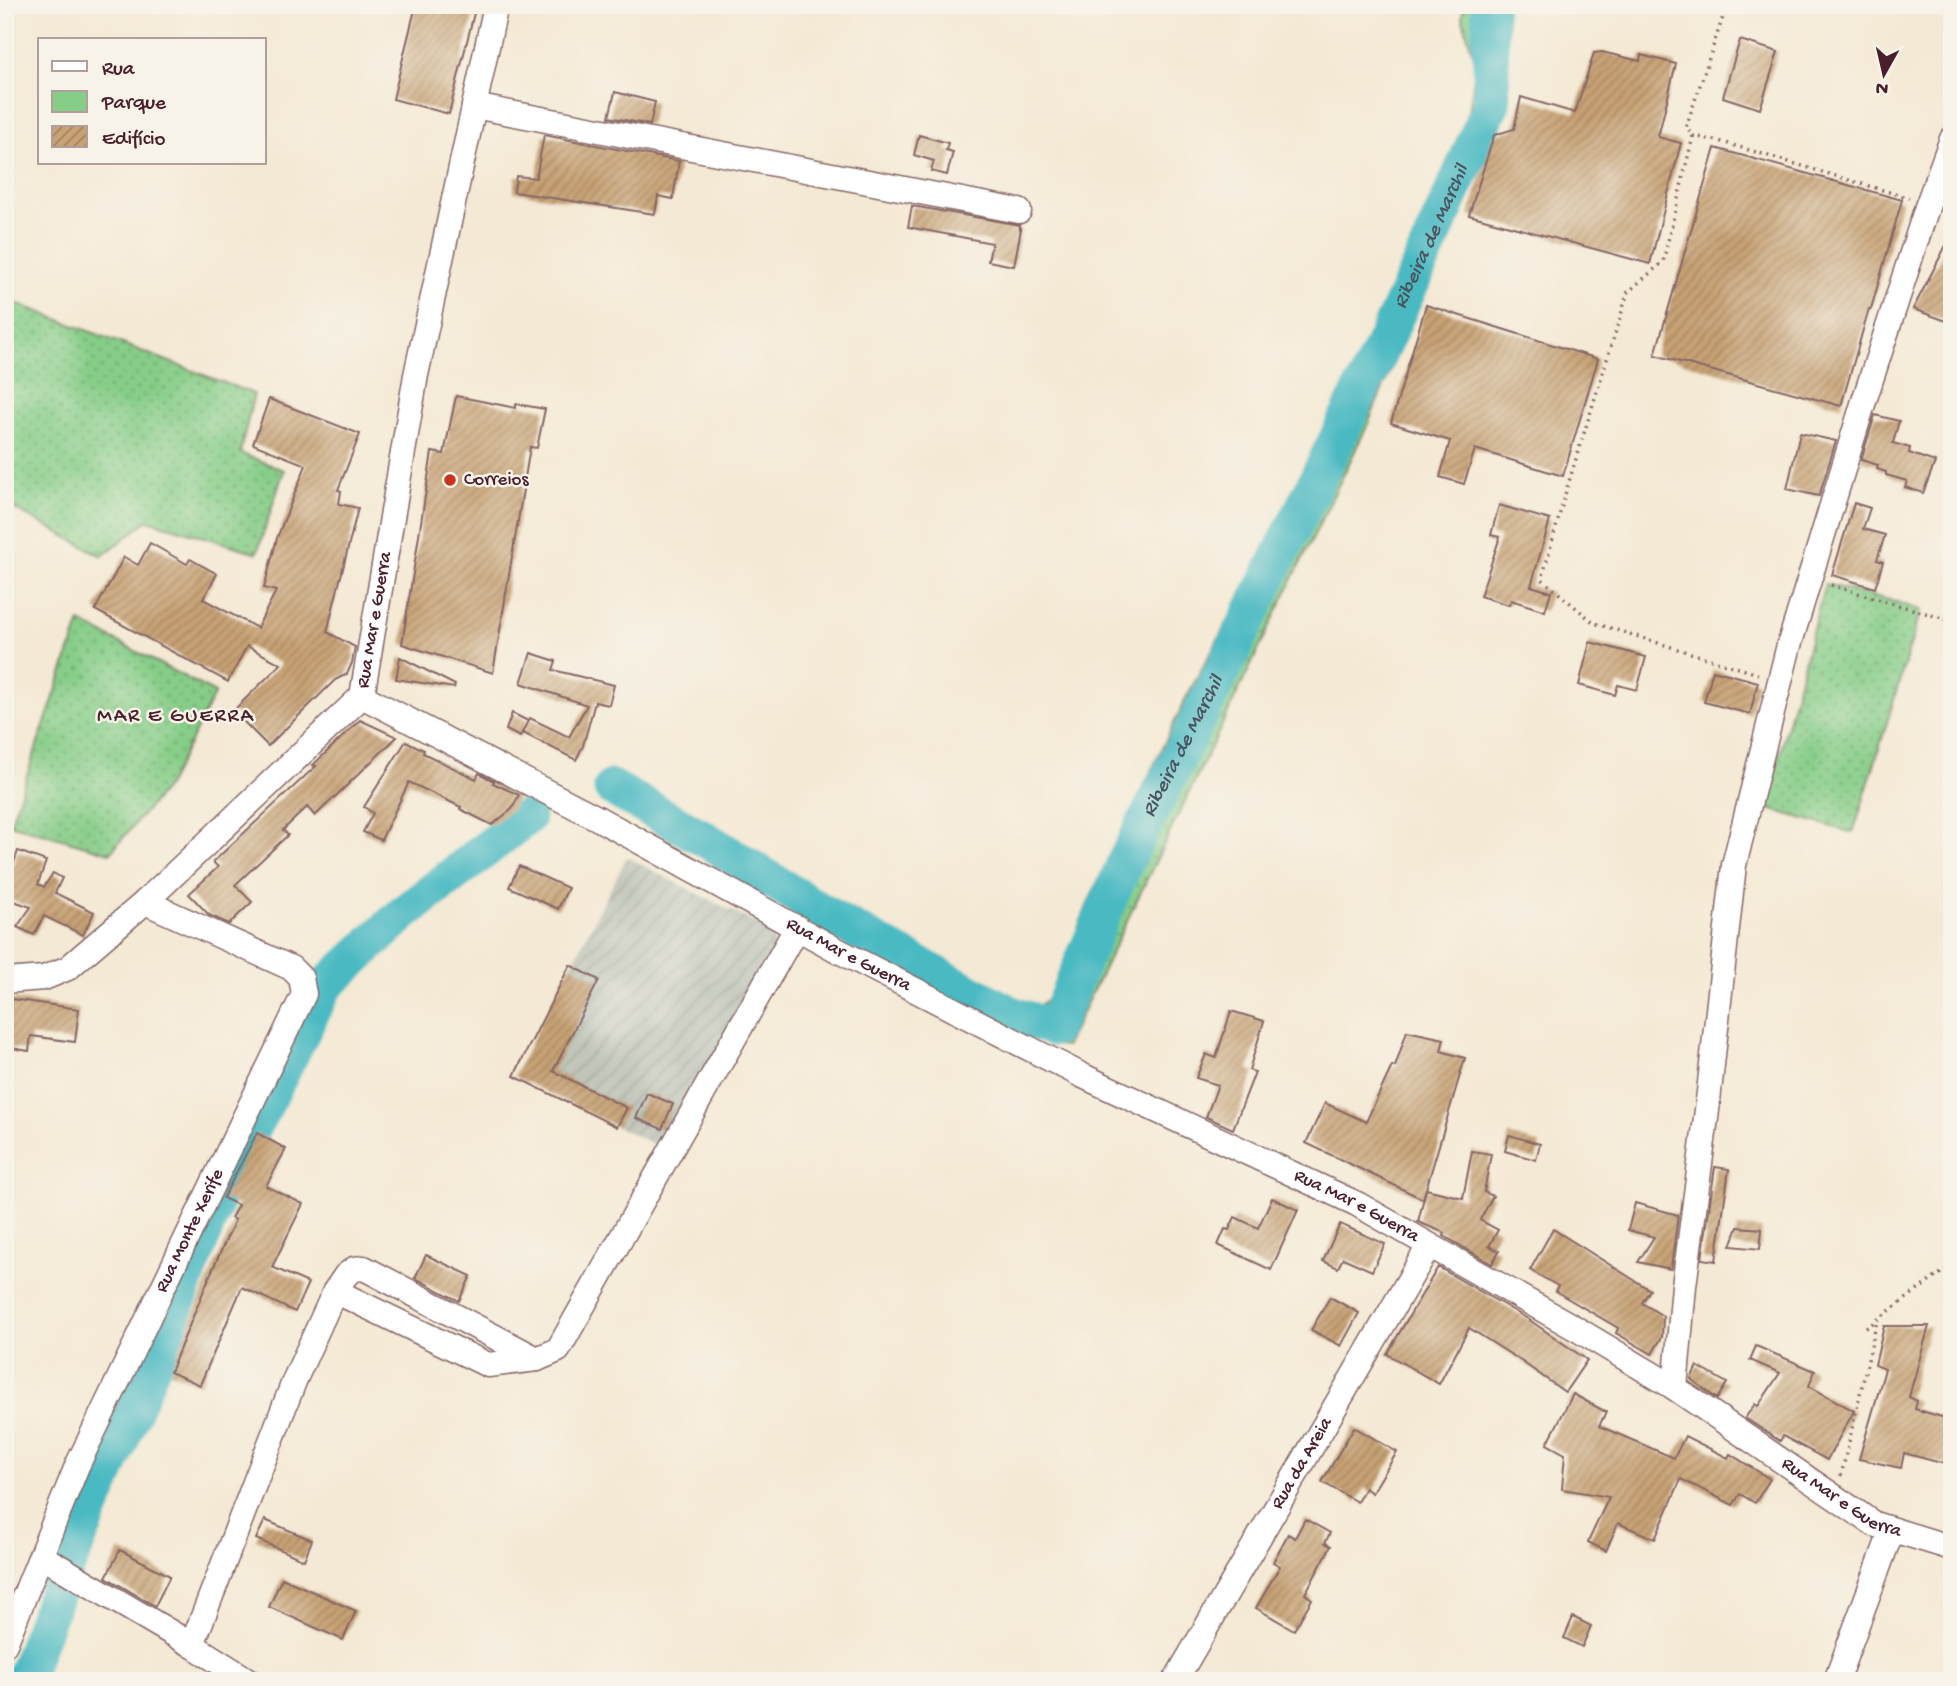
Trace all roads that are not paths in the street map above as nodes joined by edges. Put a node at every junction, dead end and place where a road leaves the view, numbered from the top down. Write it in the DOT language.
graph roads {
  1 [pos="496,5"];
  2 [pos="474,106"];
  3 [pos="1952,139"];
  4 [pos="1019,211"];
  5 [pos="362,696"];
  6 [pos="145,902"];
  7 [pos="797,928"];
  8 [pos="5,981"];
  9 [pos="1429,1246"];
  10 [pos="335,1291"];
  11 [pos="537,1359"];
  12 [pos="1675,1388"];
  13 [pos="1892,1530"];
  14 [pos="1952,1548"];
  15 [pos="41,1556"];
  16 [pos="5,1644"];
  17 [pos="192,1645"];
  18 [pos="249,1681"];
  19 [pos="1175,1681"];
  20 [pos="1836,1681"];
  1 -- 2 [label="street, Rua Mar e Guerra"];
  2 -- 4 [label="street"];
  2 -- 5 [label="street, Rua Mar e Guerra"];
  3 -- 12 [label="street"];
  5 -- 6 [label="street"];
  5 -- 7 [label="street, Rua Mar e Guerra"];
  6 -- 8 [label="street"];
  6 -- 15 [label="street, Rua Monte Xerife"];
  7 -- 9 [label="street, Rua Mar e Guerra"];
  7 -- 11 [label="street"];
  9 -- 12 [label="street, Rua Mar e Guerra"];
  9 -- 19 [label="street, Rua da Areia"];
  10 -- 11 [label="street"];
  10 -- 11 [label="street"];
  10 -- 17 [label="street"];
  12 -- 13 [label="street, Rua Mar e Guerra"];
  13 -- 14 [label="street, Rua Mar e Guerra"];
  13 -- 20 [label="street"];
  15 -- 16 [label="street, Rua Monte Xerife"];
  15 -- 17 [label="street"];
  17 -- 18 [label="street"];
}
